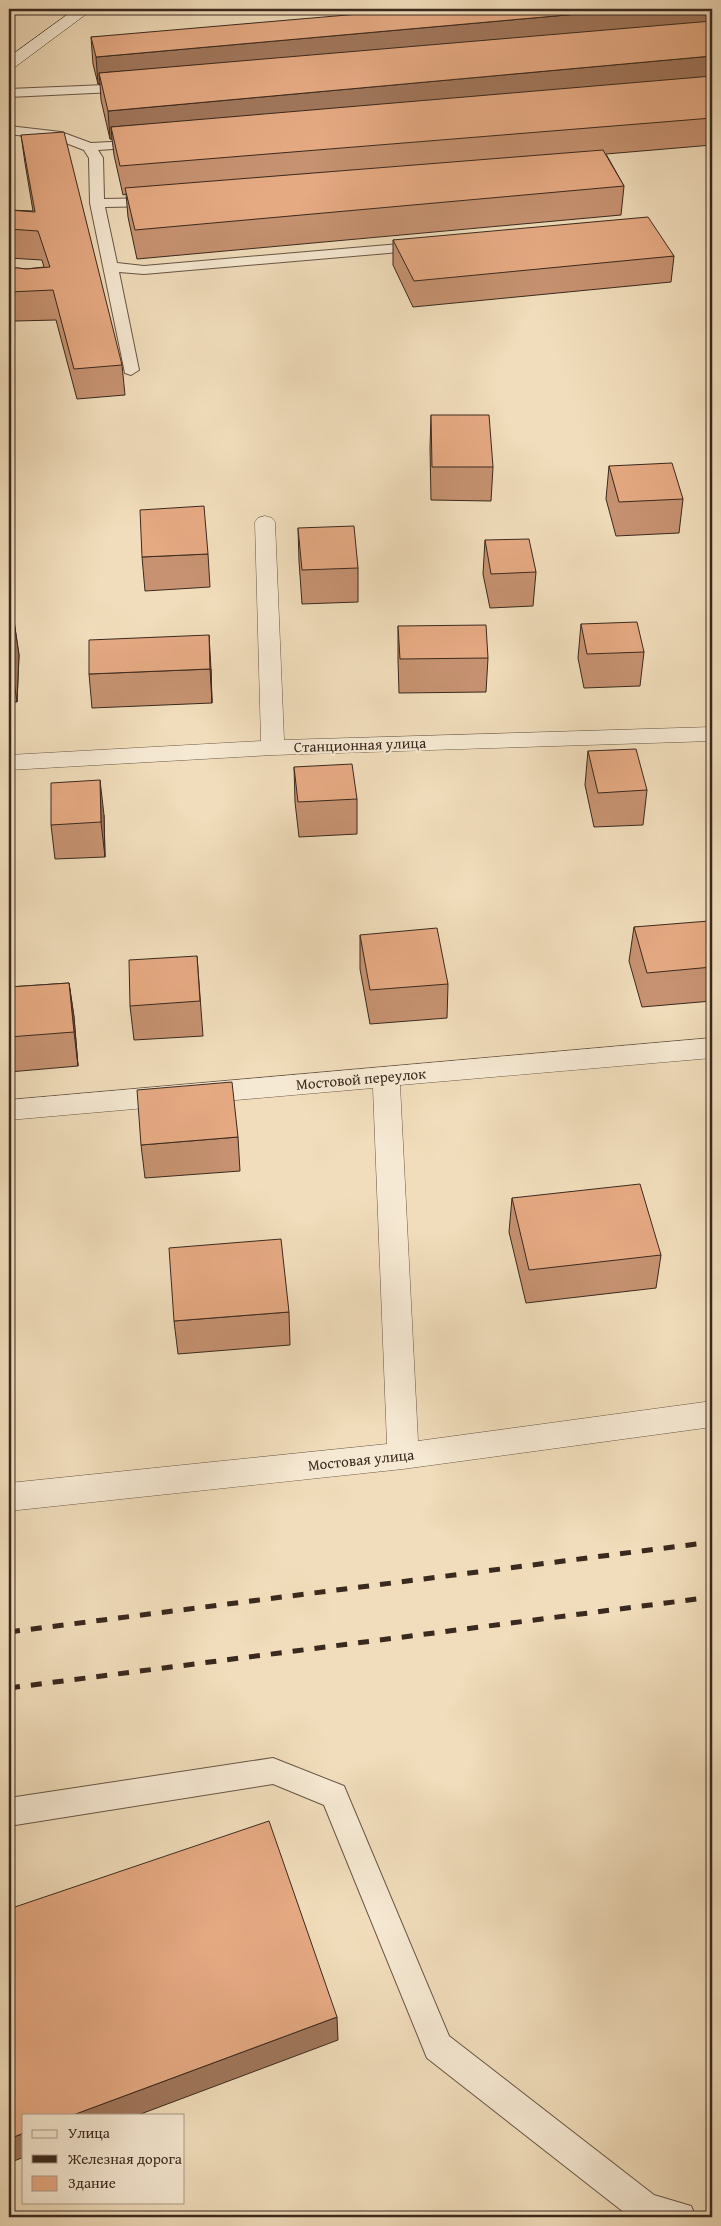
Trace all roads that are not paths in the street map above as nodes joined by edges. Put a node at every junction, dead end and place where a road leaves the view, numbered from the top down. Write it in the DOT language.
graph roads {
  1 [pos="85,9"];
  2 [pos="9,64"];
  3 [pos="143,87"];
  4 [pos="9,94"];
  5 [pos="9,130"];
  6 [pos="162,141"];
  7 [pos="89,146"];
  8 [pos="166,201"];
  9 [pos="97,203"];
  10 [pos="435,244"];
  11 [pos="110,267"];
  12 [pos="131,370"];
  13 [pos="265,522"];
  14 [pos="712,734"];
  15 [pos="274,748"];
  16 [pos="9,763"];
  17 [pos="712,1048"];
  18 [pos="386,1077"];
  19 [pos="9,1110"];
  20 [pos="712,1414"];
  21 [pos="403,1456"];
  22 [pos="9,1497"];
  23 [pos="9,1812"];
  24 [pos="680,2217"];
  1 -- 2 [label="street"];
  3 -- 4 [label="lane"];
  5 -- 7 [label="lane"];
  6 -- 7 [label="lane"];
  7 -- 9 [label="lane"];
  8 -- 9 [label="lane"];
  9 -- 11 [label="lane"];
  10 -- 11 [label="lane"];
  11 -- 12 [label="lane"];
  13 -- 15 [label="street"];
  14 -- 15 [label="street, Станционная улица"];
  15 -- 16 [label="street, Станционная улица"];
  17 -- 18 [label="street, Мостовой переулок"];
  18 -- 19 [label="street, Мостовой переулок"];
  18 -- 21 [label="street"];
  20 -- 21 [label="street, Мостовая улица"];
  21 -- 22 [label="street, Мостовая улица"];
  23 -- 24 [label="lane"];
}
